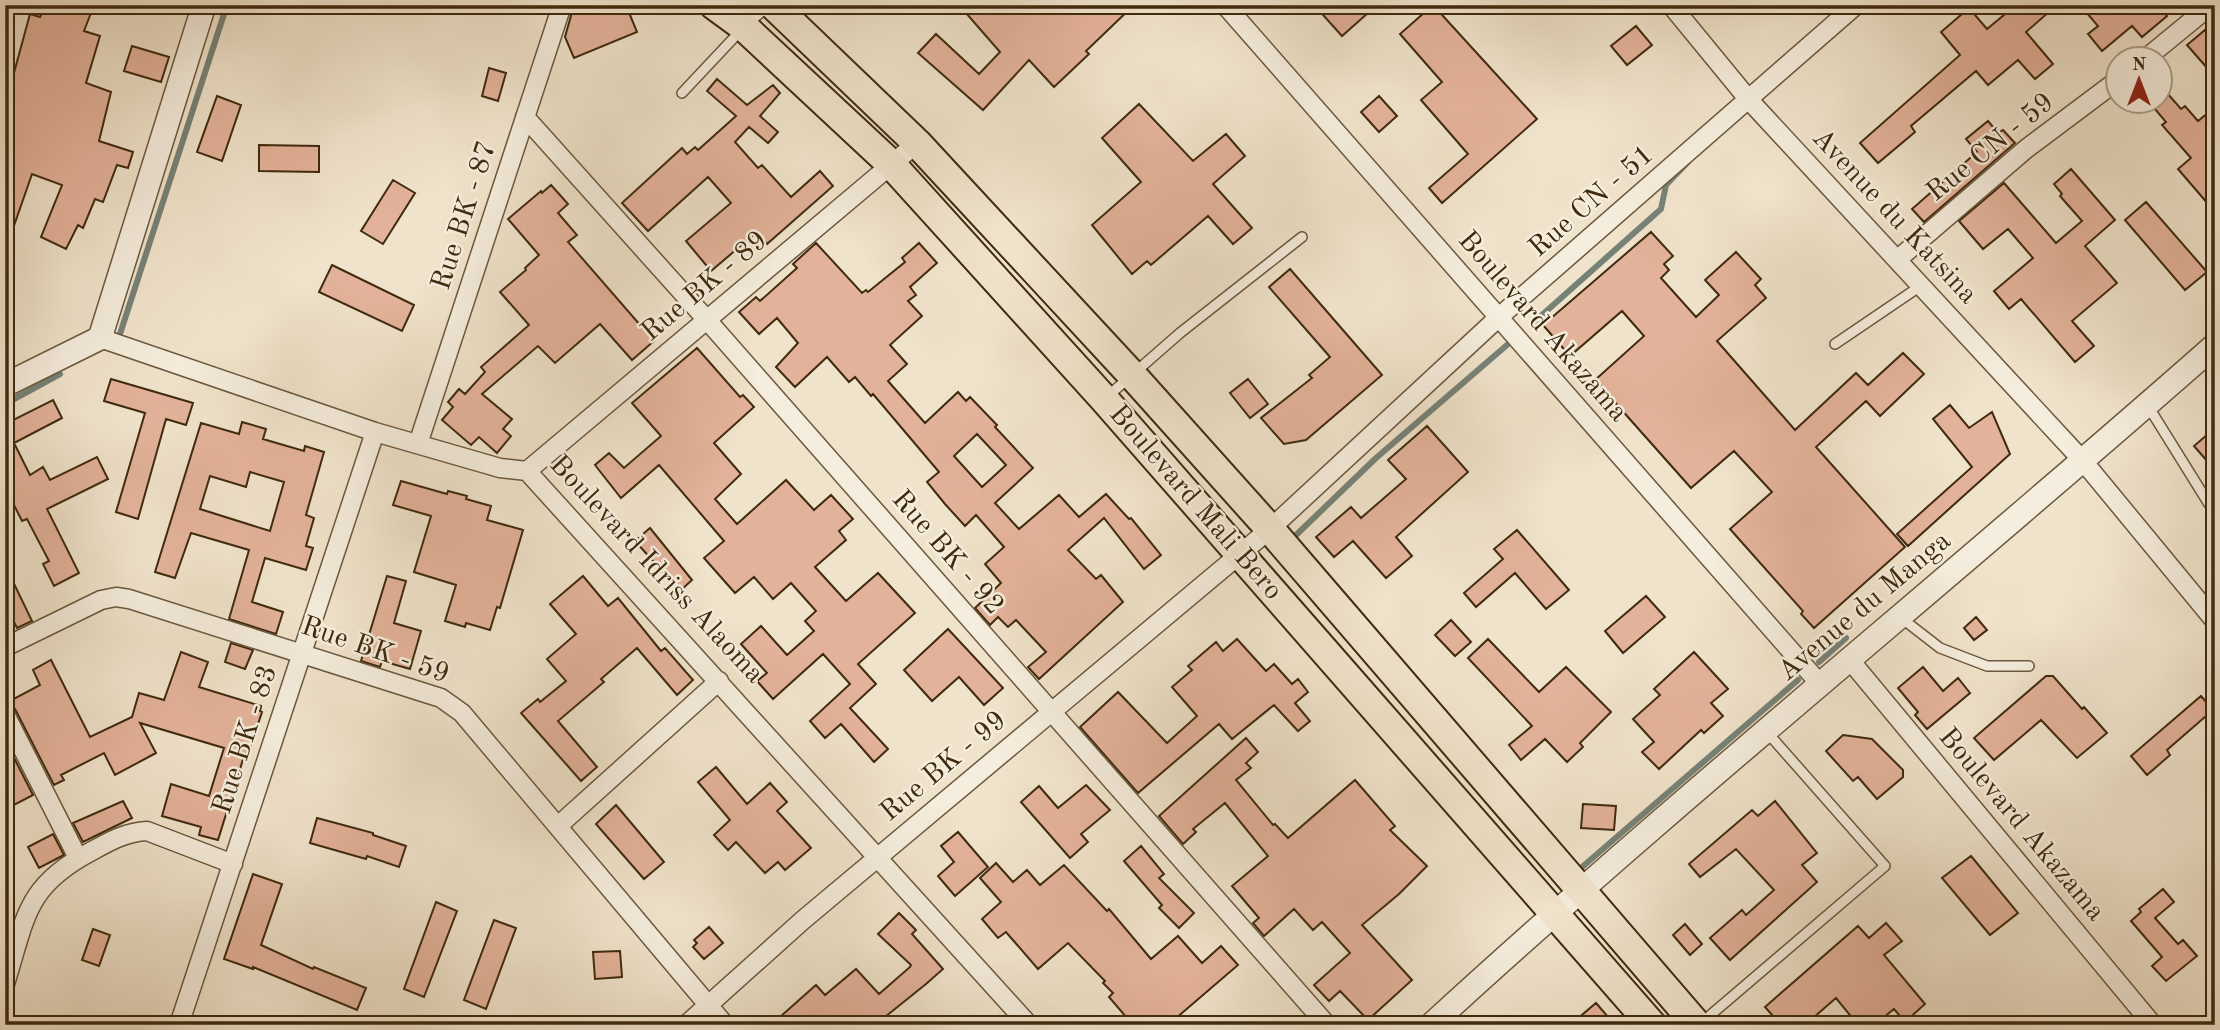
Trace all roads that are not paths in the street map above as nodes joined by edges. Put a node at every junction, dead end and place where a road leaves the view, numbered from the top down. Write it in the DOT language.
graph roads {
  1 [pos="204,5"];
  2 [pos="562,5"];
  3 [pos="714,5"];
  4 [pos="771,5"];
  5 [pos="1225,5"];
  6 [pos="1671,5"];
  7 [pos="1856,5"];
  8 [pos="2211,5"];
  9 [pos="744,27"];
  10 [pos="2161,46"];
  11 [pos="2104,91"];
  12 [pos="681,93"];
  13 [pos="1749,100"];
  14 [pos="525,117"];
  15 [pos="917,143"];
  16 [pos="892,165"];
  17 [pos="1302,237"];
  18 [pos="1898,259"];
  19 [pos="1922,285"];
  20 [pos="1499,317"];
  21 [pos="707,320"];
  22 [pos="100,338"];
  23 [pos="1835,344"];
  24 [pos="2215,345"];
  25 [pos="1132,375"];
  26 [pos="5,385"];
  27 [pos="1104,399"];
  28 [pos="2147,404"];
  29 [pos="375,432"];
  30 [pos="418,444"];
  31 [pos="2083,461"];
  32 [pos="527,471"];
  33 [pos="2209,504"];
  34 [pos="1270,530"];
  35 [pos="1240,554"];
  36 [pos="1899,616"];
  37 [pos="2215,621"];
  38 [pos="5,647"];
  39 [pos="302,654"];
  40 [pos="1849,659"];
  41 [pos="2029,666"];
  42 [pos="719,681"];
  43 [pos="1820,684"];
  44 [pos="1051,711"];
  45 [pos="5,714"];
  46 [pos="1766,731"];
  47 [pos="558,826"];
  48 [pos="878,856"];
  49 [pos="78,858"];
  50 [pos="233,864"];
  51 [pos="1581,891"];
  52 [pos="1554,913"];
  53 [pos="5,984"];
  54 [pos="708,1004"];
  55 [pos="179,1025"];
  56 [pos="685,1025"];
  57 [pos="725,1025"];
  58 [pos="1029,1025"];
  59 [pos="1327,1025"];
  60 [pos="1431,1025"];
  61 [pos="1652,1025"];
  62 [pos="1698,1025"];
  63 [pos="2153,1025"];
  1 -- 22 [label="street"];
  2 -- 14 [label="street, Rue BK - 87"];
  3 -- 9 [label="main road, Boulevard Mali Bero"];
  4 -- 9 [label="lane"];
  4 -- 15 [label="main road, Boulevard Mali Bero"];
  5 -- 20 [label="street, Boulevard Akazama"];
  6 -- 13 [label="street, Avenue du Katsina"];
  7 -- 13 [label="street, Rue CN - 51"];
  8 -- 10 [label="street"];
  9 -- 12 [label="lane"];
  9 -- 16 [label="main road, Boulevard Mali Bero"];
  11 -- 18 [label="street, Rue CN - 59"];
  13 -- 18 [label="street, Avenue du Katsina"];
  13 -- 20 [label="street, Rue CN - 51"];
  14 -- 21 [label="street, Rue BK - 92"];
  14 -- 30 [label="street, Rue BK - 87"];
  15 -- 16 [label="street, Rue BK - 89"];
  15 -- 25 [label="main road, Boulevard Mali Bero"];
  16 -- 21 [label="street, Rue BK - 89"];
  16 -- 27 [label="main road, Boulevard Mali Bero"];
  17 -- 25 [label="lane"];
  18 -- 19 [label="street, Avenue du Katsina"];
  19 -- 23 [label="lane"];
  19 -- 31 [label="street, Avenue du Katsina"];
  20 -- 34 [label="street, Rue CN - 51"];
  20 -- 43 [label="street, Boulevard Akazama"];
  21 -- 32 [label="street, Rue BK - 89"];
  21 -- 44 [label="street, Rue BK - 92"];
  22 -- 26 [label="street"];
  22 -- 29 [label="street, Boulevard Idriss Alaoma"];
  24 -- 28 [label="street, Avenue du Manga"];
  25 -- 27 [label="lane"];
  25 -- 34 [label="main road, Boulevard Mali Bero"];
  27 -- 35 [label="main road, Boulevard Mali Bero"];
  28 -- 31 [label="street, Avenue du Manga"];
  28 -- 33 [label="lane"];
  29 -- 30 [label="street, Boulevard Idriss Alaoma"];
  29 -- 39 [label="street, Rue BK - 83"];
  30 -- 32 [label="street, Boulevard Idriss Alaoma"];
  31 -- 36 [label="street, Avenue du Manga"];
  31 -- 37 [label="street, Avenue du Katsina"];
  32 -- 42 [label="street, Boulevard Idriss Alaoma"];
  34 -- 35 [label="street, Rue CN - 51"];
  34 -- 51 [label="main road, Boulevard Mali Bero"];
  35 -- 44 [label="street, Rue BK - 99"];
  35 -- 52 [label="main road, Boulevard Mali Bero"];
  36 -- 40 [label="street, Avenue du Manga"];
  36 -- 41 [label="lane"];
  38 -- 39 [label="street, Rue BK - 59"];
  39 -- 47 [label="street, Rue BK - 59"];
  39 -- 50 [label="street, Rue BK - 83"];
  40 -- 43 [label="street, Avenue du Manga"];
  40 -- 63 [label="street, Boulevard Akazama"];
  42 -- 47 [label="street"];
  42 -- 48 [label="street, Boulevard Idriss Alaoma"];
  43 -- 46 [label="street, Avenue du Manga"];
  44 -- 48 [label="street, Rue BK - 99"];
  44 -- 59 [label="street, Rue BK - 92"];
  45 -- 49 [label="street"];
  46 -- 51 [label="street, Avenue du Manga"];
  46 -- 62 [label="lane"];
  47 -- 54 [label="street, Rue BK - 59"];
  48 -- 54 [label="street, Rue BK - 99"];
  48 -- 58 [label="street, Boulevard Idriss Alaoma"];
  49 -- 50 [label="street"];
  49 -- 53 [label="street"];
  50 -- 55 [label="street, Rue BK - 83"];
  51 -- 52 [label="street, Avenue du Manga"];
  51 -- 62 [label="main road, Boulevard Mali Bero"];
  52 -- 60 [label="street, Avenue du Manga"];
  52 -- 61 [label="main road, Boulevard Mali Bero"];
  54 -- 56 [label="street, Rue BK - 99"];
  54 -- 57 [label="street, Rue BK - 59"];
}
